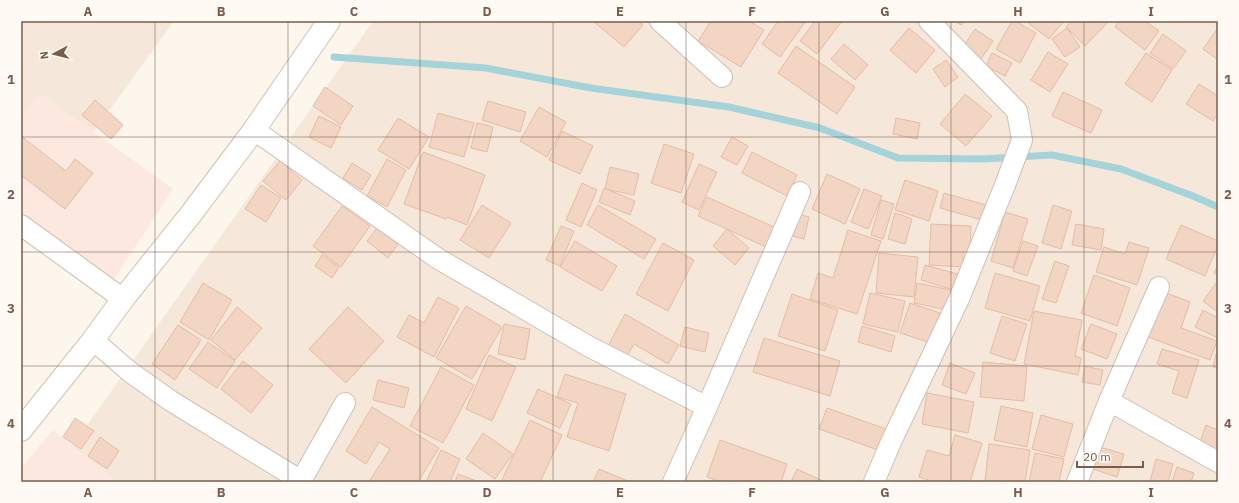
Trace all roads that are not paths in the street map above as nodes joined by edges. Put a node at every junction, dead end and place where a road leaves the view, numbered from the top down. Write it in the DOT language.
graph roads {
  1 [pos="329,21"];
  2 [pos="660,21"];
  3 [pos="929,21"];
  4 [pos="722,77"];
  5 [pos="254,130"];
  6 [pos="800,192"];
  7 [pos="21,225"];
  8 [pos="1159,287"];
  9 [pos="123,299"];
  10 [pos="94,340"];
  11 [pos="1109,401"];
  12 [pos="344,403"];
  13 [pos="707,407"];
  14 [pos="21,430"];
  15 [pos="1218,462"];
  16 [pos="302,481"];
  17 [pos="673,482"];
  18 [pos="874,482"];
  19 [pos="1077,482"];
  1 -- 5 [label="main road"];
  2 -- 4 [label="street"];
  3 -- 18 [label="street"];
  5 -- 9 [label="main road"];
  5 -- 13 [label="street"];
  6 -- 13 [label="street"];
  7 -- 9 [label="street"];
  8 -- 11 [label="street"];
  9 -- 10 [label="main road"];
  10 -- 14 [label="main road"];
  10 -- 16 [label="street"];
  11 -- 15 [label="street"];
  11 -- 19 [label="street"];
  12 -- 16 [label="street"];
  13 -- 17 [label="street"];
}
